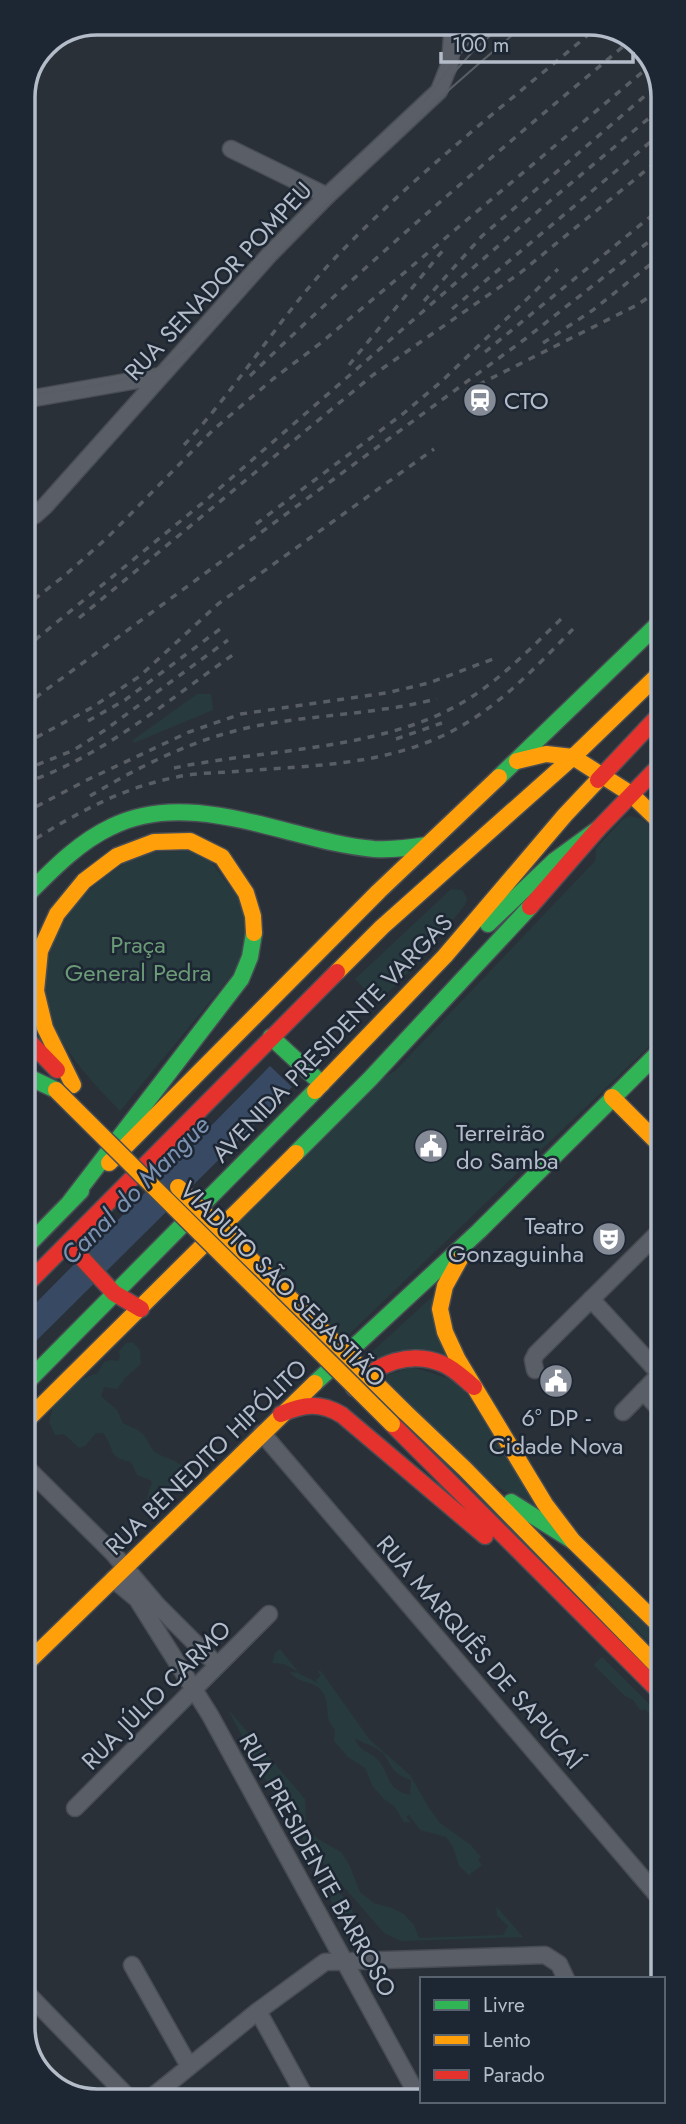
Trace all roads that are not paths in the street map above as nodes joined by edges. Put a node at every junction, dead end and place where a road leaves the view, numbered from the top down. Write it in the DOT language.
graph roads {
  1 [pos="452,35"];
  2 [pos="231,149"];
  3 [pos="327,197"];
  4 [pos="160,376"];
  5 [pos="35,398"];
  6 [pos="35,513"];
  7 [pos="651,631"];
  8 [pos="651,682"];
  9 [pos="651,723"];
  10 [pos="573,757"];
  11 [pos="515,761"];
  12 [pos="651,774"];
  13 [pos="601,775"];
  14 [pos="631,794"];
  15 [pos="651,813"];
  16 [pos="598,828"];
  17 [pos="428,844"];
  18 [pos="35,888"];
  19 [pos="445,956"];
  20 [pos="271,1037"];
  21 [pos="35,1047"];
  22 [pos="651,1060"];
  23 [pos="35,1068"];
  24 [pos="35,1080"];
  25 [pos="322,1084"];
  26 [pos="73,1085"];
  27 [pos="57,1090"];
  28 [pos="612,1097"];
  29 [pos="651,1136"];
  30 [pos="69,1203"];
  31 [pos="479,1231"];
  32 [pos="35,1238"];
  33 [pos="651,1240"];
  34 [pos="68,1243"];
  35 [pos="35,1276"];
  36 [pos="114,1293"];
  37 [pos="591,1299"];
  38 [pos="141,1309"];
  39 [pos="651,1362"];
  40 [pos="535,1370"];
  41 [pos="35,1374"];
  42 [pos="651,1383"];
  43 [pos="474,1387"];
  44 [pos="643,1391"];
  45 [pos="651,1399"];
  46 [pos="35,1412"];
  47 [pos="623,1412"];
  48 [pos="281,1414"];
  49 [pos="353,1422"];
  50 [pos="262,1433"];
  51 [pos="465,1469"];
  52 [pos="35,1476"];
  53 [pos="573,1541"];
  54 [pos="126,1566"];
  55 [pos="113,1579"];
  56 [pos="567,1601"];
  57 [pos="268,1614"];
  58 [pos="651,1617"];
  59 [pos="35,1655"];
  60 [pos="651,1661"];
  61 [pos="217,1665"];
  62 [pos="651,1683"];
  63 [pos="194,1689"];
  64 [pos="75,1808"];
  65 [pos="651,1888"];
  66 [pos="345,1962"];
  67 [pos="132,1965"];
  68 [pos="565,1977"];
  69 [pos="35,2002"];
  70 [pos="258,2011"];
  71 [pos="189,2066"];
  72 [pos="120,2089"];
  73 [pos="161,2089"];
  74 [pos="301,2089"];
  75 [pos="414,2089"];
  1 -- 3 [label="street, RUA SENADOR POMPEU"];
  2 -- 3 [label="street"];
  3 -- 4 [label="street, RUA SENADOR POMPEU"];
  4 -- 5 [label="street"];
  4 -- 6 [label="street, RUA SENADOR POMPEU"];
  7 -- 11 [label="main road"];
  8 -- 10 [label="main road, AVENIDA PRESIDENTE VARGAS"];
  9 -- 13 [label="main road, AVENIDA PRESIDENTE VARGAS"];
  10 -- 11 [label="main road"];
  10 -- 13 [label="main road"];
  10 -- 20 [label="main road, AVENIDA PRESIDENTE VARGAS"];
  11 -- 17 [label="main road"];
  12 -- 14 [label="main road"];
  13 -- 14 [label="main road"];
  13 -- 19 [label="main road, AVENIDA PRESIDENTE VARGAS"];
  14 -- 15 [label="main road"];
  14 -- 16 [label="main road"];
  16 -- 19 [label="main road"];
  16 -- 38 [label="main road"];
  17 -- 18 [label="main road"];
  17 -- 30 [label="main road"];
  19 -- 25 [label="main road, AVENIDA PRESIDENTE VARGAS"];
  20 -- 25 [label="main road"];
  20 -- 34 [label="main road, AVENIDA PRESIDENTE VARGAS"];
  21 -- 26 [label="main road, VIADUTO SÃO SEBASTIÃO"];
  22 -- 28 [label="main road, RUA BENEDITO HIPÓLITO"];
  23 -- 27 [label="main road, VIADUTO SÃO SEBASTIÃO"];
  24 -- 27 [label="main road"];
  25 -- 36 [label="main road, AVENIDA PRESIDENTE VARGAS"];
  26 -- 30 [label="main road"];
  26 -- 51 [label="main road, VIADUTO SÃO SEBASTIÃO, bridge"];
  27 -- 56 [label="main road, VIADUTO SÃO SEBASTIÃO, bridge"];
  28 -- 29 [label="main road"];
  28 -- 31 [label="main road, RUA BENEDITO HIPÓLITO"];
  30 -- 32 [label="main road"];
  31 -- 43 [label="main road"];
  31 -- 48 [label="main road, RUA BENEDITO HIPÓLITO"];
  33 -- 37 [label="street"];
  34 -- 35 [label="main road, AVENIDA PRESIDENTE VARGAS"];
  34 -- 36 [label="main road"];
  36 -- 38 [label="main road"];
  36 -- 41 [label="main road, AVENIDA PRESIDENTE VARGAS"];
  37 -- 39 [label="street"];
  37 -- 40 [label="street"];
  38 -- 46 [label="main road"];
  42 -- 44 [label="street"];
  43 -- 49 [label="main road"];
  43 -- 53 [label="main road"];
  44 -- 45 [label="street"];
  44 -- 47 [label="street"];
  48 -- 49 [label="main road"];
  48 -- 50 [label="main road, RUA BENEDITO HIPÓLITO"];
  49 -- 56 [label="main road"];
  50 -- 54 [label="main road, RUA BENEDITO HIPÓLITO"];
  50 -- 65 [label="street, RUA MARQUÊS DE SAPUCAÍ"];
  51 -- 53 [label="main road"];
  51 -- 60 [label="main road"];
  52 -- 54 [label="street"];
  53 -- 58 [label="main road"];
  54 -- 55 [label="main road, RUA BENEDITO HIPÓLITO"];
  54 -- 61 [label="street"];
  55 -- 59 [label="main road, RUA BENEDITO HIPÓLITO"];
  55 -- 63 [label="street, RUA PRESIDENTE BARROSO"];
  56 -- 62 [label="main road"];
  57 -- 61 [label="street, RUA JÚLIO CARMO"];
  61 -- 63 [label="street, RUA JÚLIO CARMO"];
  63 -- 64 [label="street, RUA JÚLIO CARMO"];
  63 -- 66 [label="street, RUA PRESIDENTE BARROSO"];
  66 -- 68 [label="street"];
  66 -- 70 [label="street"];
  66 -- 75 [label="street, RUA PRESIDENTE BARROSO"];
  67 -- 71 [label="street"];
  69 -- 72 [label="street"];
  70 -- 71 [label="street"];
  70 -- 74 [label="street"];
  71 -- 73 [label="street"];
}
